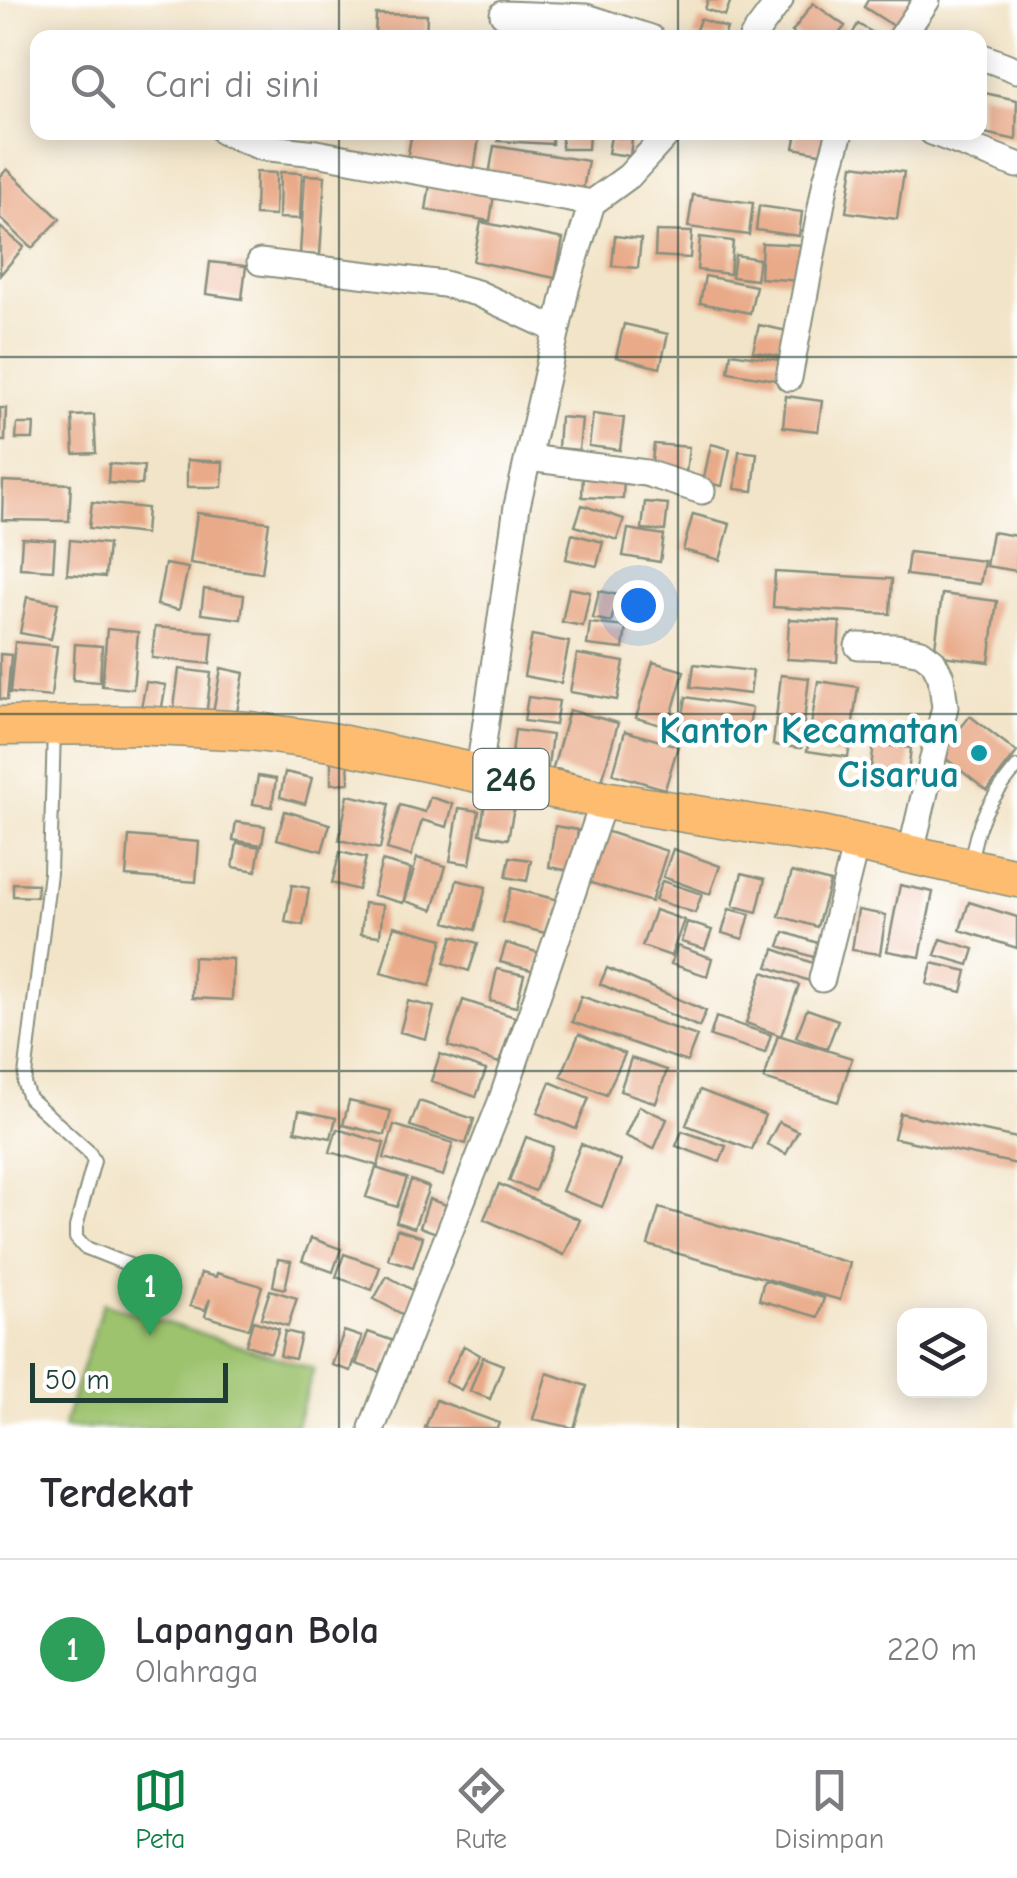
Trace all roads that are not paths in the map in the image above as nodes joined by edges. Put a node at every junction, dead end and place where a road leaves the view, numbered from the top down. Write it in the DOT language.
graph roads {
  1 [pos="780,0"];
  2 [pos="927,0"];
  3 [pos="503,14"];
  4 [pos="627,30"];
  5 [pos="758,30"];
  6 [pos="916,30"];
  7 [pos="987,59"];
  8 [pos="1017,70"];
  9 [pos="244,140"];
  10 [pos="663,140"];
  11 [pos="838,140"];
  12 [pos="953,140"];
  13 [pos="1017,165"];
  14 [pos="592,203"];
  15 [pos="260,262"];
  16 [pos="557,330"];
  17 [pos="789,378"];
  18 [pos="528,458"];
  19 [pos="702,491"];
  20 [pos="858,646"];
  21 [pos="0,726"];
  22 [pos="54,726"];
  23 [pos="1017,767"];
  24 [pos="479,772"];
  25 [pos="604,800"];
  26 [pos="856,843"];
  27 [pos="910,856"];
  28 [pos="969,868"];
  29 [pos="1017,878"];
  30 [pos="822,979"];
  31 [pos="166,1280"];
  32 [pos="372,1428"];
  1 -- 5 [label="street"];
  2 -- 6 [label="street"];
  3 -- 4 [label="street"];
  7 -- 8 [label="street"];
  9 -- 14 [label="street"];
  10 -- 14 [label="street"];
  11 -- 17 [label="street"];
  12 -- 13 [label="street"];
  14 -- 16 [label="street"];
  15 -- 16 [label="street"];
  16 -- 18 [label="street"];
  18 -- 19 [label="street"];
  18 -- 24 [label="street"];
  20 -- 27 [label="street"];
  21 -- 22 [label="main road, 246"];
  22 -- 24 [label="main road, 246"];
  22 -- 31 [label="lane"];
  23 -- 28 [label="lane"];
  24 -- 25 [label="main road, 246"];
  25 -- 26 [label="main road, 246"];
  25 -- 32 [label="street"];
  26 -- 27 [label="main road, 246"];
  26 -- 30 [label="street"];
  27 -- 28 [label="main road, 246"];
  28 -- 29 [label="main road, 246"];
}
